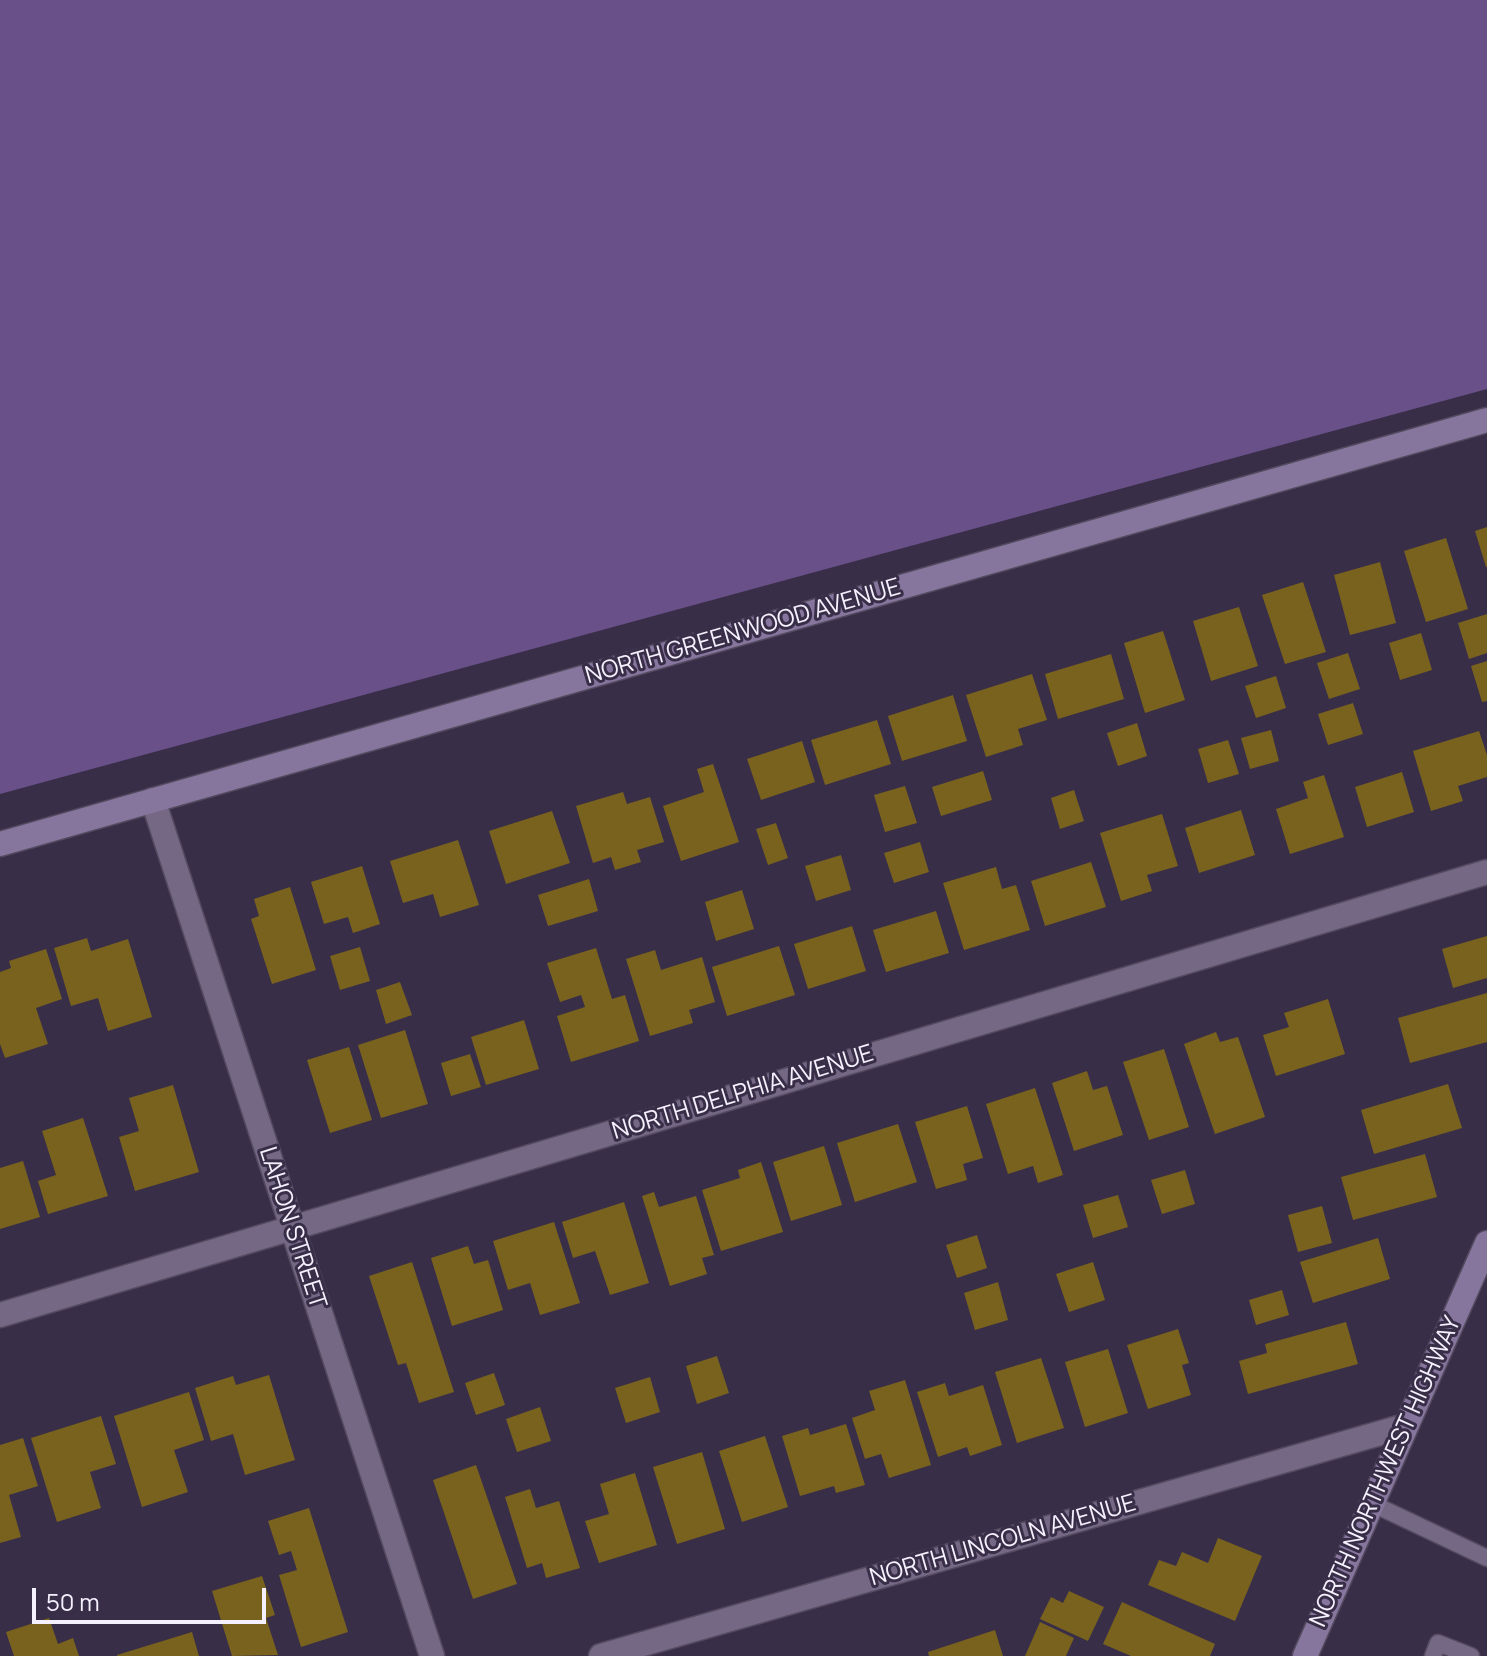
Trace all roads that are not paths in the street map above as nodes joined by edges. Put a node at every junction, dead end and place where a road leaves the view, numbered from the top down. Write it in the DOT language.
graph roads {
  1 [pos="1487,420"];
  2 [pos="153,800"];
  3 [pos="0,844"];
  4 [pos="1487,872"];
  5 [pos="292,1226"];
  6 [pos="1487,1243"];
  7 [pos="0,1315"];
  8 [pos="1405,1426"];
  9 [pos="1373,1504"];
  10 [pos="1487,1558"];
  11 [pos="432,1656"];
  12 [pos="601,1656"];
  13 [pos="1305,1656"];
  14 [pos="1433,1656"];
  15 [pos="1471,1656"];
  1 -- 2 [label="street, NORTH GREENWOOD AVENUE"];
  2 -- 3 [label="street, NORTH GREENWOOD AVENUE"];
  2 -- 5 [label="street, LAHON STREET"];
  4 -- 5 [label="street, NORTH DELPHIA AVENUE"];
  5 -- 7 [label="street, NORTH DELPHIA AVENUE"];
  5 -- 11 [label="street, LAHON STREET"];
  6 -- 8 [label="street, NORTH NORTHWEST HIGHWAY"];
  8 -- 9 [label="street, NORTH NORTHWEST HIGHWAY"];
  8 -- 12 [label="street, NORTH LINCOLN AVENUE"];
  9 -- 10 [label="lane"];
  9 -- 13 [label="street, NORTH NORTHWEST HIGHWAY"];
  14 -- 15 [label="lane"];
}
